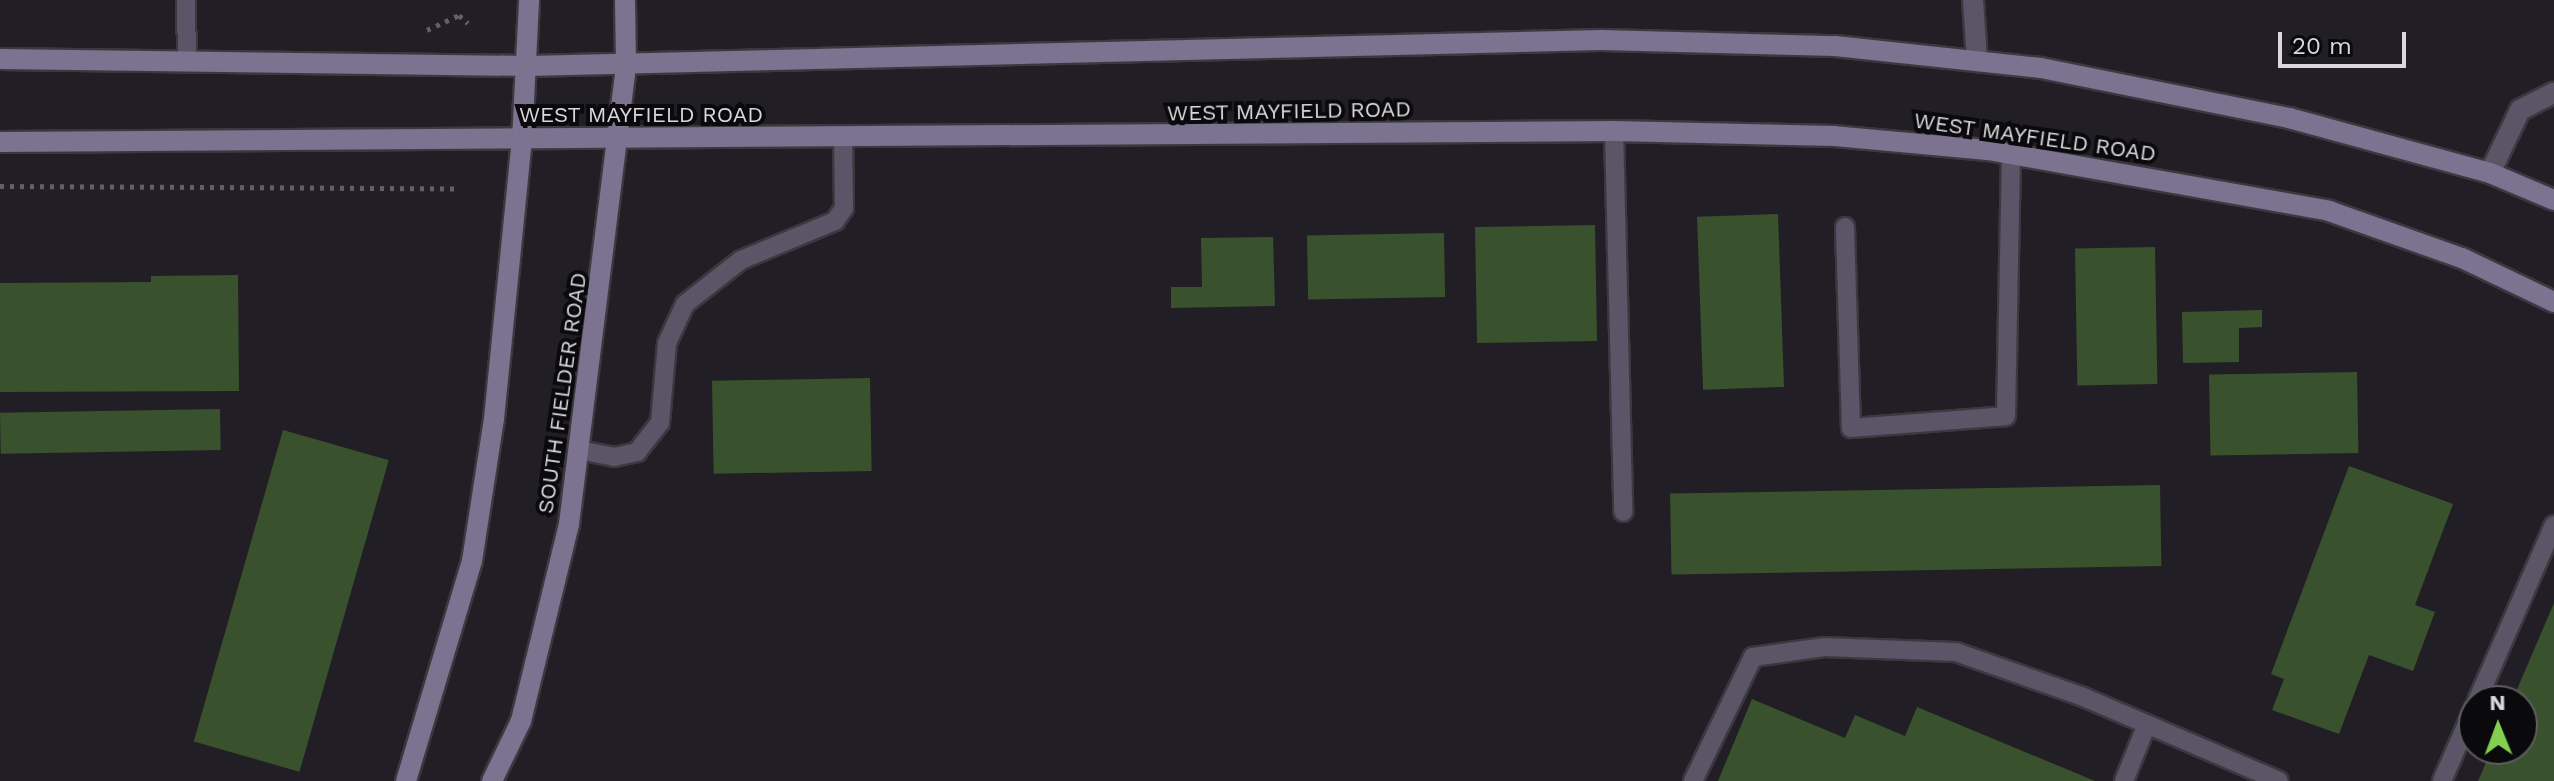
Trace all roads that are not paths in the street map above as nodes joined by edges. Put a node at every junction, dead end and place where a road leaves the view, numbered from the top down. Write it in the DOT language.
graph roads {
  1 [pos="186,0"];
  2 [pos="529,0"];
  3 [pos="625,0"];
  4 [pos="1973,0"];
  5 [pos="0,59"];
  6 [pos="1977,61"];
  7 [pos="187,62"];
  8 [pos="626,64"];
  9 [pos="528,66"];
  10 [pos="2554,93"];
  11 [pos="1614,131"];
  12 [pos="843,138"];
  13 [pos="618,139"];
  14 [pos="522,140"];
  15 [pos="0,142"];
  16 [pos="2011,154"];
  17 [pos="2490,173"];
  18 [pos="2554,200"];
  19 [pos="1845,227"];
  20 [pos="2554,302"];
  21 [pos="579,450"];
  22 [pos="1623,512"];
  23 [pos="2554,525"];
  24 [pos="2484,685"];
  25 [pos="2147,724"];
  26 [pos="2458,744"];
  27 [pos="406,781"];
  28 [pos="492,781"];
  29 [pos="1693,781"];
  30 [pos="2124,781"];
  31 [pos="2279,781"];
  32 [pos="2442,781"];
  1 -- 7 [label="lane"];
  2 -- 9 [label="main road"];
  3 -- 8 [label="main road, SOUTH FIELDER ROAD"];
  4 -- 6 [label="street"];
  5 -- 7 [label="main road"];
  6 -- 8 [label="main road"];
  6 -- 17 [label="main road"];
  7 -- 9 [label="main road"];
  8 -- 9 [label="main road"];
  8 -- 13 [label="main road, SOUTH FIELDER ROAD"];
  9 -- 14 [label="main road"];
  10 -- 17 [label="street"];
  11 -- 12 [label="main road, WEST MAYFIELD ROAD"];
  11 -- 16 [label="main road, WEST MAYFIELD ROAD"];
  11 -- 22 [label="lane"];
  12 -- 13 [label="main road, WEST MAYFIELD ROAD"];
  12 -- 21 [label="lane"];
  13 -- 14 [label="main road, WEST MAYFIELD ROAD"];
  13 -- 21 [label="main road, SOUTH FIELDER ROAD"];
  14 -- 15 [label="main road, WEST MAYFIELD ROAD"];
  14 -- 27 [label="main road"];
  16 -- 19 [label="lane"];
  16 -- 20 [label="main road, WEST MAYFIELD ROAD"];
  17 -- 18 [label="main road"];
  21 -- 28 [label="main road, SOUTH FIELDER ROAD"];
  23 -- 24 [label="lane"];
  25 -- 29 [label="lane"];
  25 -- 30 [label="lane"];
  25 -- 31 [label="lane"];
  26 -- 32 [label="lane"];
}
